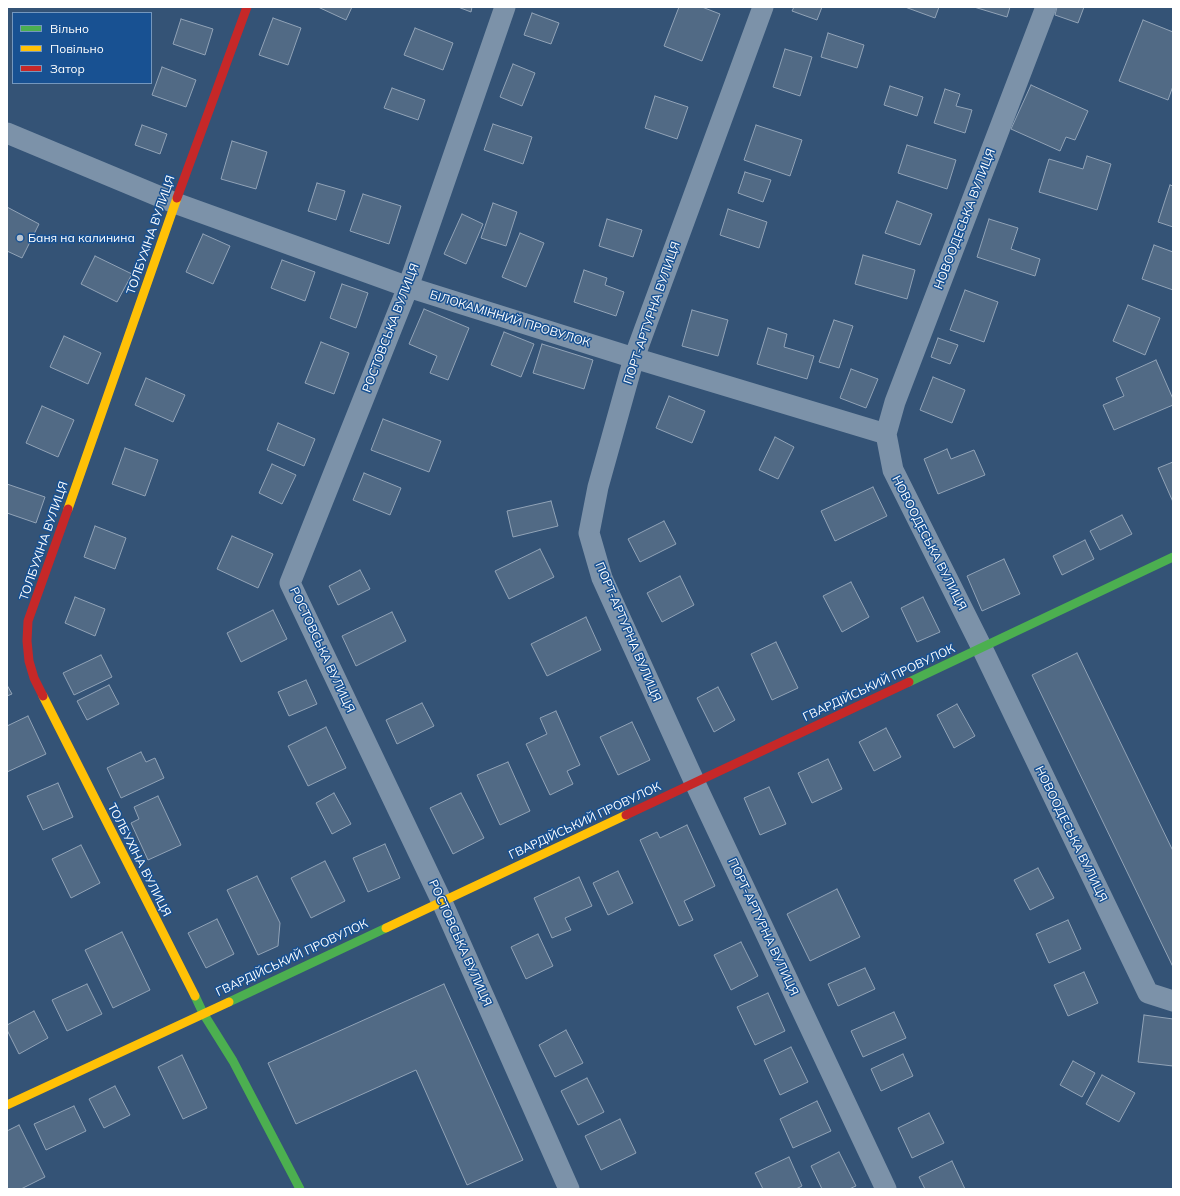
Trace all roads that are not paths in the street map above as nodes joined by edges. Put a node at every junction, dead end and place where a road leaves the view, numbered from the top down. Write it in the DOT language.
graph roads {
  1 [pos="247,7"];
  2 [pos="505,7"];
  3 [pos="763,7"];
  4 [pos="1046,7"];
  5 [pos="7,133"];
  6 [pos="175,203"];
  7 [pos="408,287"];
  8 [pos="634,358"];
  9 [pos="886,434"];
  10 [pos="1173,557"];
  11 [pos="982,648"];
  12 [pos="694,783"];
  13 [pos="442,902"];
  14 [pos="1173,1001"];
  15 [pos="203,1013"];
  16 [pos="7,1105"];
  17 [pos="300,1189"];
  18 [pos="569,1189"];
  19 [pos="886,1189"];
  1 -- 6 [label="street, ТОЛБУХІНА ВУЛИЦЯ"];
  2 -- 7 [label="street, РОСТОВСЬКА ВУЛИЦЯ"];
  3 -- 8 [label="street, ПОРТ-АРТУРНА ВУЛИЦЯ"];
  4 -- 9 [label="street, НОВООДЕСЬКА ВУЛИЦЯ"];
  5 -- 6 [label="street, БІЛОКАМІННИЙ ПРОВУЛОК"];
  6 -- 7 [label="street, БІЛОКАМІННИЙ ПРОВУЛОК"];
  6 -- 15 [label="street, ТОЛБУХІНА ВУЛИЦЯ"];
  7 -- 8 [label="street, БІЛОКАМІННИЙ ПРОВУЛОК"];
  7 -- 13 [label="street, РОСТОВСЬКА ВУЛИЦЯ"];
  8 -- 9 [label="street, БІЛОКАМІННИЙ ПРОВУЛОК"];
  8 -- 12 [label="street, ПОРТ-АРТУРНА ВУЛИЦЯ"];
  9 -- 11 [label="street, НОВООДЕСЬКА ВУЛИЦЯ"];
  10 -- 11 [label="street, ГВАРДІЙСЬКИЙ ПРОВУЛОК"];
  11 -- 12 [label="street, ГВАРДІЙСЬКИЙ ПРОВУЛОК"];
  11 -- 14 [label="street, НОВООДЕСЬКА ВУЛИЦЯ"];
  12 -- 13 [label="street, ГВАРДІЙСЬКИЙ ПРОВУЛОК"];
  12 -- 19 [label="street, ПОРТ-АРТУРНА ВУЛИЦЯ"];
  13 -- 15 [label="street, ГВАРДІЙСЬКИЙ ПРОВУЛОК"];
  13 -- 18 [label="street, РОСТОВСЬКА ВУЛИЦЯ"];
  15 -- 16 [label="street, ГВАРДІЙСЬКИЙ ПРОВУЛОК"];
  15 -- 17 [label="street, ТОЛБУХІНА ВУЛИЦЯ"];
}
